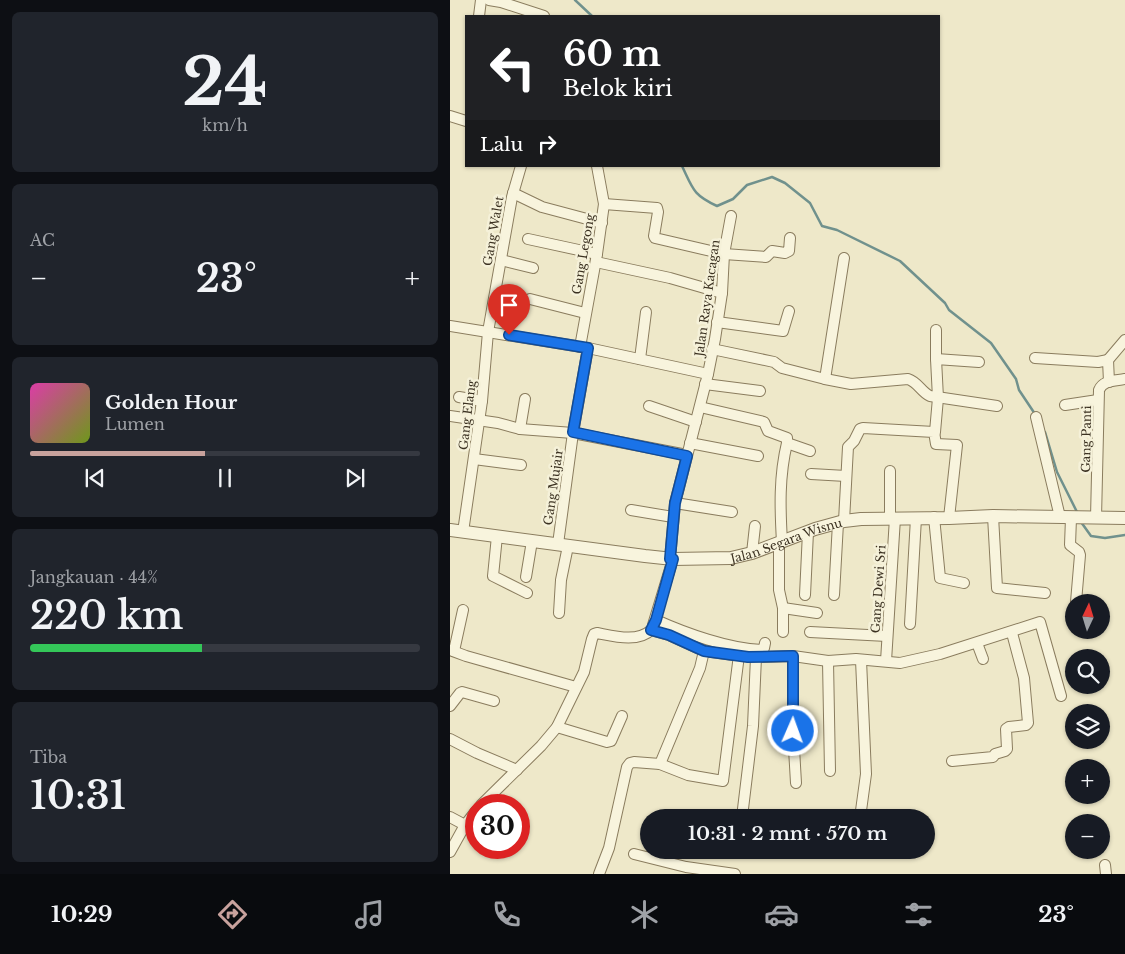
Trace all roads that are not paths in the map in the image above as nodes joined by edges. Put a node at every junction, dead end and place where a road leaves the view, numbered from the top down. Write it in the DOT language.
graph roads {
  1 [pos="481,0"];
  2 [pos="489,0"];
  3 [pos="479,15"];
  4 [pos="541,15"];
  5 [pos="450,116"];
  6 [pos="465,121"];
  7 [pos="521,167"];
  8 [pos="597,167"];
  9 [pos="513,193"];
  10 [pos="604,204"];
  11 [pos="731,216"];
  12 [pos="602,224"];
  13 [pos="790,238"];
  14 [pos="528,239"];
  15 [pos="724,254"];
  16 [pos="597,258"];
  17 [pos="844,258"];
  18 [pos="501,260"];
  19 [pos="533,268"];
  20 [pos="722,293"];
  21 [pos="530,299"];
  22 [pos="646,312"];
  23 [pos="789,312"];
  24 [pos="585,313"];
  25 [pos="717,322"];
  26 [pos="450,326"];
  27 [pos="936,330"];
  28 [pos="488,332"];
  29 [pos="1125,340"];
  30 [pos="584,347"];
  31 [pos="712,349"];
  32 [pos="1035,358"];
  33 [pos="640,359"];
  34 [pos="936,359"];
  35 [pos="1108,360"];
  36 [pos="980,362"];
  37 [pos="708,374"];
  38 [pos="1125,379"];
  39 [pos="825,380"];
  40 [pos="1108,382"];
  41 [pos="706,384"];
  42 [pos="760,391"];
  43 [pos="459,397"];
  44 [pos="938,398"];
  45 [pos="524,399"];
  46 [pos="1098,400"];
  47 [pos="482,401"];
  48 [pos="1065,405"];
  49 [pos="649,406"];
  50 [pos="997,406"];
  51 [pos="700,407"];
  52 [pos="450,416"];
  53 [pos="1036,417"];
  54 [pos="479,420"];
  55 [pos="696,422"];
  56 [pos="520,429"];
  57 [pos="573,432"];
  58 [pos="935,432"];
  59 [pos="690,443"];
  60 [pos="787,443"];
  61 [pos="810,451"];
  62 [pos="687,456"];
  63 [pos="758,456"];
  64 [pos="474,459"];
  65 [pos="521,466"];
  66 [pos="890,471"];
  67 [pos="811,474"];
  68 [pos="846,476"];
  69 [pos="675,503"];
  70 [pos="631,510"];
  71 [pos="732,512"];
  72 [pos="993,516"];
  73 [pos="673,517"];
  74 [pos="934,517"];
  75 [pos="893,518"];
  76 [pos="916,518"];
  77 [pos="949,518"];
  78 [pos="1066,518"];
  79 [pos="1096,518"];
  80 [pos="1125,518"];
  81 [pos="841,522"];
  82 [pos="755,526"];
  83 [pos="450,530"];
  84 [pos="463,532"];
  85 [pos="808,532"];
  86 [pos="497,536"];
  87 [pos="532,541"];
  88 [pos="780,542"];
  89 [pos="563,545"];
  90 [pos="752,553"];
  91 [pos="672,559"];
  92 [pos="526,577"];
  93 [pos="964,583"];
  94 [pos="527,593"];
  95 [pos="1045,593"];
  96 [pos="1077,594"];
  97 [pos="805,595"];
  98 [pos="834,595"];
  99 [pos="783,608"];
  100 [pos="463,610"];
  101 [pos="559,613"];
  102 [pos="817,613"];
  103 [pos="656,620"];
  104 [pos="910,624"];
  105 [pos="651,630"];
  106 [pos="783,632"];
  107 [pos="810,632"];
  108 [pos="1012,632"];
  109 [pos="887,636"];
  110 [pos="765,643"];
  111 [pos="977,644"];
  112 [pos="452,651"];
  113 [pos="704,651"];
  114 [pos="739,656"];
  115 [pos="793,656"];
  116 [pos="756,657"];
  117 [pos="983,659"];
  118 [pos="862,660"];
  119 [pos="828,661"];
  120 [pos="886,661"];
  121 [pos="576,687"];
  122 [pos="1061,696"];
  123 [pos="494,702"];
  124 [pos="450,706"];
  125 [pos="622,716"];
  126 [pos="557,728"];
  127 [pos="450,739"];
  128 [pos="952,761"];
  129 [pos="660,764"];
  130 [pos="517,770"];
  131 [pos="830,771"];
  132 [pos="796,783"];
  133 [pos="492,794"];
  134 [pos="743,809"];
  135 [pos="861,809"];
  136 [pos="450,817"];
  137 [pos="465,824"];
  138 [pos="465,826"];
  139 [pos="450,852"];
  140 [pos="634,854"];
  141 [pos="599,874"];
  142 [pos="735,874"];
  1 -- 3 [label="street"];
  2 -- 4 [label="street"];
  5 -- 6 [label="street"];
  7 -- 9 [label="street, Gang Walet"];
  8 -- 10 [label="street, Gang Legong"];
  9 -- 12 [label="street"];
  9 -- 18 [label="street, Gang Walet"];
  10 -- 12 [label="street, Gang Legong"];
  10 -- 15 [label="street"];
  11 -- 15 [label="street, Jalan Raya Kacagan"];
  12 -- 16 [label="street, Gang Legong"];
  13 -- 15 [label="street"];
  14 -- 16 [label="street"];
  15 -- 20 [label="street, Jalan Raya Kacagan"];
  16 -- 20 [label="street"];
  16 -- 24 [label="street, Gang Legong"];
  17 -- 39 [label="street"];
  18 -- 19 [label="street"];
  18 -- 28 [label="street, Gang Walet"];
  20 -- 25 [label="street, Jalan Raya Kacagan"];
  21 -- 24 [label="street"];
  22 -- 33 [label="street"];
  23 -- 25 [label="street"];
  24 -- 30 [label="street, Gang Legong"];
  25 -- 31 [label="street, Jalan Raya Kacagan"];
  26 -- 28 [label="street"];
  27 -- 34 [label="street"];
  28 -- 30 [label="street"];
  28 -- 47 [label="street, Gang Elang"];
  29 -- 35 [label="street"];
  30 -- 33 [label="street"];
  30 -- 57 [label="street, Gang Legong"];
  31 -- 37 [label="street, Jalan Raya Kacagan"];
  31 -- 39 [label="street"];
  32 -- 35 [label="street"];
  33 -- 37 [label="street"];
  34 -- 36 [label="street"];
  34 -- 44 [label="street"];
  35 -- 40 [label="street"];
  37 -- 41 [label="street, Jalan Raya Kacagan"];
  38 -- 40 [label="street"];
  39 -- 44 [label="street"];
  40 -- 46 [label="street, Gang Panti"];
  41 -- 42 [label="street"];
  41 -- 51 [label="street, Jalan Raya Kacagan"];
  43 -- 47 [label="street"];
  44 -- 50 [label="street"];
  44 -- 58 [label="street"];
  45 -- 56 [label="street"];
  46 -- 48 [label="street"];
  46 -- 79 [label="street, Gang Panti"];
  47 -- 54 [label="street, Gang Elang"];
  49 -- 55 [label="street"];
  51 -- 55 [label="street, Jalan Raya Kacagan"];
  51 -- 60 [label="street"];
  52 -- 54 [label="street"];
  53 -- 78 [label="street"];
  54 -- 56 [label="street"];
  54 -- 64 [label="street, Gang Elang"];
  55 -- 59 [label="street, Jalan Raya Kacagan"];
  56 -- 57 [label="street"];
  57 -- 62 [label="street"];
  57 -- 89 [label="street, Gang Mujair"];
  58 -- 68 [label="street"];
  58 -- 77 [label="street"];
  59 -- 62 [label="street, Jalan Raya Kacagan"];
  59 -- 63 [label="street"];
  60 -- 61 [label="street"];
  60 -- 88 [label="street"];
  62 -- 69 [label="street, Jalan Raya Kacagan"];
  64 -- 65 [label="street"];
  64 -- 84 [label="street, Gang Elang"];
  66 -- 75 [label="street, Gang Dewi Sri"];
  67 -- 68 [label="street"];
  68 -- 81 [label="street"];
  69 -- 71 [label="street"];
  69 -- 73 [label="street, Jalan Raya Kacagan"];
  70 -- 73 [label="street"];
  72 -- 77 [label="street, Jalan Segara Wisnu"];
  72 -- 78 [label="street, Jalan Segara Wisnu"];
  72 -- 95 [label="street"];
  73 -- 91 [label="street, Jalan Raya Kacagan"];
  74 -- 76 [label="street, Jalan Segara Wisnu"];
  74 -- 77 [label="street, Jalan Segara Wisnu"];
  74 -- 93 [label="street"];
  75 -- 76 [label="street, Jalan Segara Wisnu"];
  75 -- 81 [label="street, Jalan Segara Wisnu"];
  75 -- 109 [label="street, Gang Dewi Sri"];
  76 -- 104 [label="street"];
  78 -- 79 [label="street, Jalan Segara Wisnu"];
  78 -- 96 [label="street"];
  79 -- 80 [label="street, Jalan Segara Wisnu"];
  81 -- 85 [label="street, Jalan Segara Wisnu"];
  81 -- 98 [label="street"];
  82 -- 90 [label="street"];
  83 -- 84 [label="street, Jalan Segara Wisnu"];
  84 -- 86 [label="street, Jalan Segara Wisnu"];
  85 -- 88 [label="street, Jalan Segara Wisnu"];
  85 -- 97 [label="street"];
  86 -- 87 [label="street, Jalan Segara Wisnu"];
  86 -- 94 [label="street"];
  87 -- 89 [label="street, Jalan Segara Wisnu"];
  87 -- 92 [label="street"];
  88 -- 90 [label="street, Jalan Segara Wisnu"];
  88 -- 99 [label="street"];
  89 -- 91 [label="street, Jalan Segara Wisnu"];
  89 -- 101 [label="street, Gang Mujair"];
  90 -- 91 [label="street, Jalan Segara Wisnu"];
  91 -- 103 [label="street, Jalan Raya Kacagan"];
  99 -- 102 [label="street"];
  99 -- 106 [label="street"];
  100 -- 112 [label="street"];
  103 -- 105 [label="street, Jalan Raya Kacagan"];
  103 -- 110 [label="street"];
  105 -- 113 [label="street"];
  105 -- 121 [label="street"];
  107 -- 109 [label="street"];
  108 -- 111 [label="street"];
  108 -- 122 [label="street"];
  108 -- 128 [label="street"];
  109 -- 120 [label="street, Gang Dewi Sri"];
  111 -- 117 [label="street"];
  111 -- 120 [label="street"];
  112 -- 121 [label="street"];
  113 -- 114 [label="street"];
  113 -- 129 [label="street"];
  114 -- 116 [label="street"];
  114 -- 129 [label="street"];
  115 -- 116 [label="street"];
  115 -- 119 [label="street"];
  115 -- 132 [label="street"];
  116 -- 134 [label="street"];
  118 -- 119 [label="street"];
  118 -- 120 [label="street"];
  118 -- 135 [label="street"];
  119 -- 131 [label="street"];
  121 -- 126 [label="street"];
  123 -- 124 [label="street"];
  125 -- 126 [label="street"];
  126 -- 130 [label="street"];
  127 -- 130 [label="street"];
  129 -- 141 [label="street"];
  130 -- 133 [label="street"];
  136 -- 137 [label="street"];
  138 -- 139 [label="street"];
  140 -- 142 [label="street"];
}
